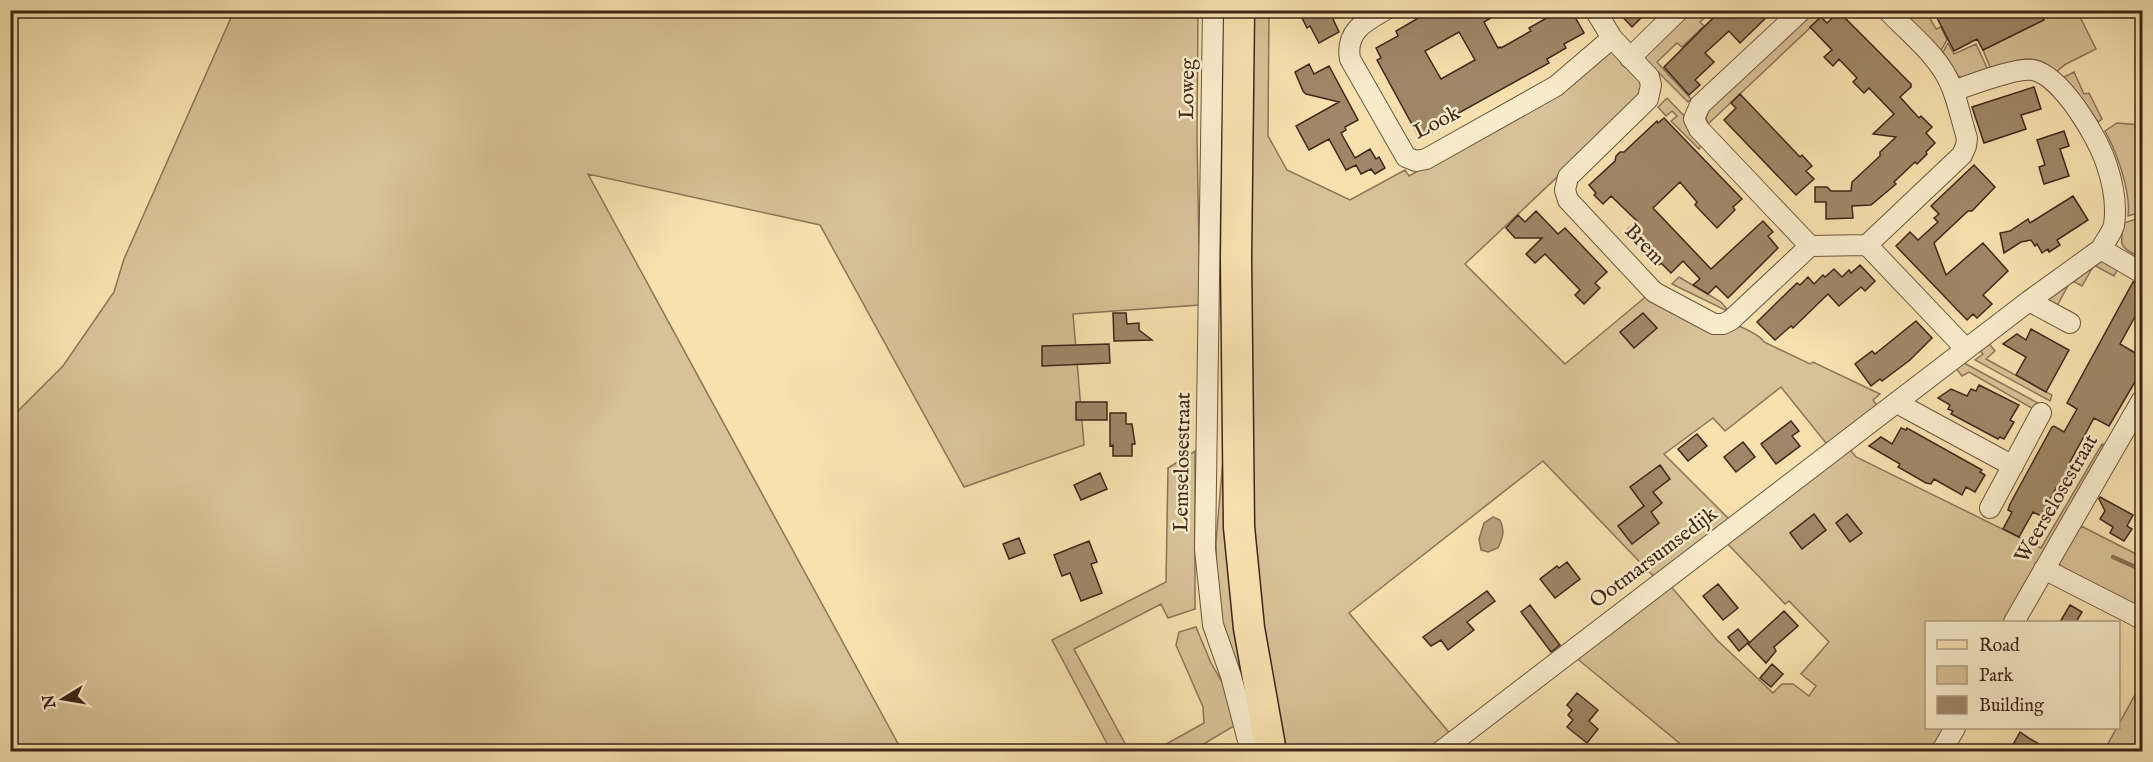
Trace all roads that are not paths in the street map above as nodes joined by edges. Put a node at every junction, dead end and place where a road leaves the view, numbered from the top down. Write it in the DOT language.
graph roads {
  1 [pos="1213,10"];
  2 [pos="1239,10"];
  3 [pos="1385,10"];
  4 [pos="1595,10"];
  5 [pos="1679,10"];
  6 [pos="1802,10"];
  7 [pos="1887,10"];
  8 [pos="1356,17"];
  9 [pos="1612,38"];
  10 [pos="1630,58"];
  11 [pos="1953,91"];
  12 [pos="1211,168"];
  13 [pos="1867,245"];
  14 [pos="1810,246"];
  15 [pos="2101,249"];
  16 [pos="2142,273"];
  17 [pos="2029,302"];
  18 [pos="2070,323"];
  19 [pos="1966,349"];
  20 [pos="2142,400"];
  21 [pos="1897,403"];
  22 [pos="2041,413"];
  23 [pos="2013,466"];
  24 [pos="1990,508"];
  25 [pos="2044,569"];
  26 [pos="2142,620"];
  27 [pos="2015,621"];
  28 [pos="1954,729"];
  29 [pos="1267,747"];
  30 [pos="1440,752"];
  31 [pos="1941,752"];
  1 -- 12 [label="street, Loweg"];
  2 -- 29 [label="main road"];
  3 -- 8 [label="street, Look"];
  4 -- 9 [label="street"];
  5 -- 10 [label="street"];
  6 -- 14 [label="street"];
  7 -- 11 [label="street"];
  8 -- 9 [label="street, Look"];
  9 -- 10 [label="street"];
  10 -- 14 [label="street, Brem"];
  11 -- 13 [label="street"];
  11 -- 15 [label="street"];
  12 -- 29 [label="street, Lemselosestraat"];
  13 -- 14 [label="street"];
  13 -- 19 [label="street"];
  15 -- 16 [label="street"];
  15 -- 17 [label="street, Ootmarsumsedijk"];
  17 -- 18 [label="street"];
  17 -- 19 [label="street, Ootmarsumsedijk"];
  19 -- 21 [label="street, Ootmarsumsedijk"];
  20 -- 25 [label="street, Weerselosestraat"];
  21 -- 23 [label="street"];
  21 -- 30 [label="street, Ootmarsumsedijk"];
  22 -- 23 [label="street"];
  23 -- 24 [label="street"];
  25 -- 26 [label="street"];
  25 -- 27 [label="street, Weerselosestraat"];
  28 -- 31 [label="street"];
}
